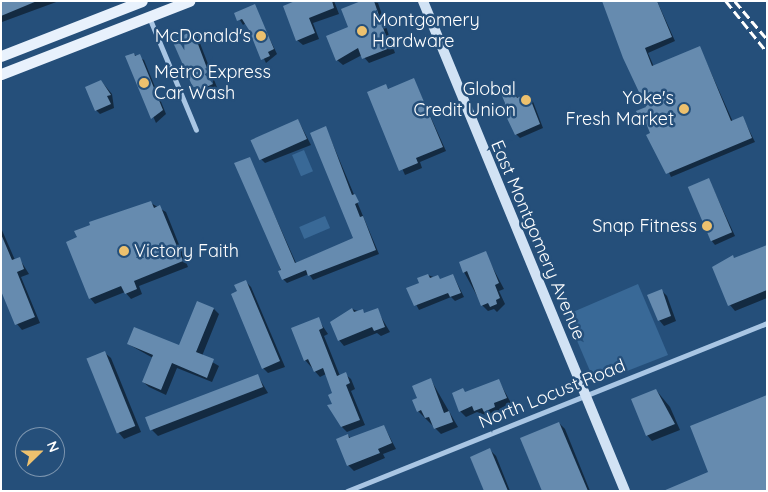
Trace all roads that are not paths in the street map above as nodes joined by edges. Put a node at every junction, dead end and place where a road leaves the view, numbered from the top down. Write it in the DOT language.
graph roads {
  1 [pos="142,1"];
  2 [pos="189,1"];
  3 [pos="423,1"];
  4 [pos="148,17"];
  5 [pos="34,42"];
  6 [pos="1,56"];
  7 [pos="1,63"];
  8 [pos="1,74"];
  9 [pos="196,130"];
  10 [pos="767,322"];
  11 [pos="585,396"];
  12 [pos="347,491"];
  13 [pos="625,491"];
  1 -- 5 [label="main road"];
  2 -- 4 [label="main road"];
  3 -- 11 [label="main road, East Montgomery Avenue"];
  4 -- 8 [label="main road"];
  4 -- 9 [label="street"];
  5 -- 6 [label="main road"];
  5 -- 7 [label="main road"];
  10 -- 11 [label="street, North Locust Road"];
  11 -- 12 [label="street, North Locust Road"];
  11 -- 13 [label="main road, East Montgomery Avenue"];
}
